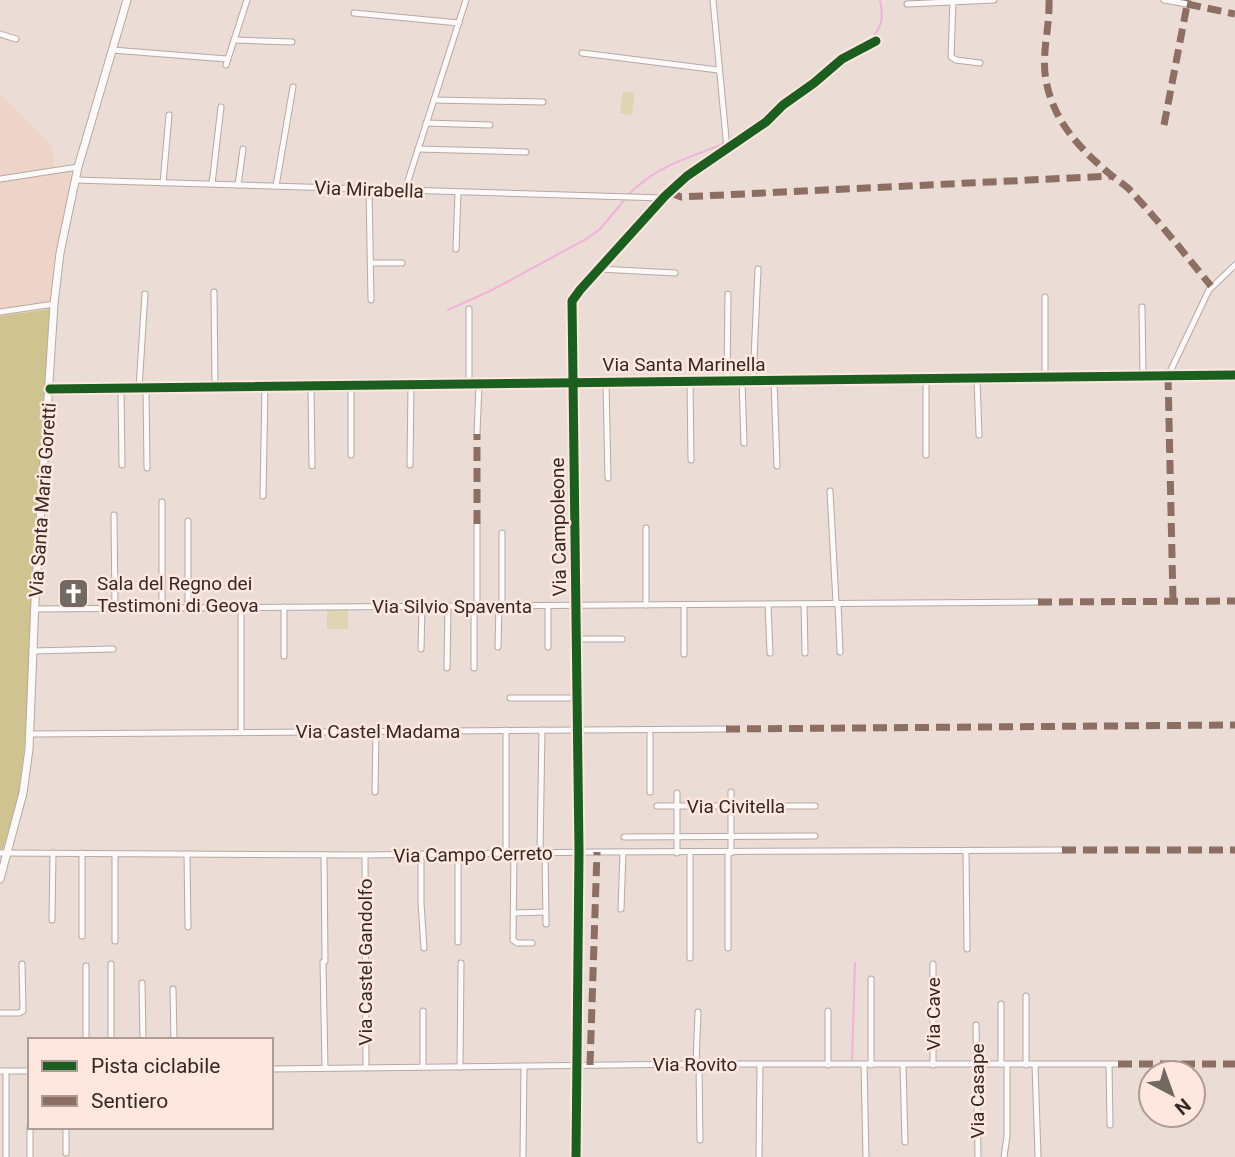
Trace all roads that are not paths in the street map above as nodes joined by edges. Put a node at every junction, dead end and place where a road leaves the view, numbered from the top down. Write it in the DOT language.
graph roads {
  1 [pos="127,0"];
  2 [pos="247,0"];
  3 [pos="466,0"];
  4 [pos="713,0"];
  5 [pos="994,0"];
  6 [pos="1164,0"];
  7 [pos="953,1"];
  8 [pos="907,4"];
  9 [pos="1187,4"];
  10 [pos="354,13"];
  11 [pos="458,23"];
  12 [pos="0,34"];
  13 [pos="16,39"];
  14 [pos="233,40"];
  15 [pos="876,41"];
  16 [pos="292,42"];
  17 [pos="112,50"];
  18 [pos="582,53"];
  19 [pos="981,63"];
  20 [pos="718,70"];
  21 [pos="293,87"];
  22 [pos="434,100"];
  23 [pos="543,102"];
  24 [pos="221,107"];
  25 [pos="169,115"];
  26 [pos="426,123"];
  27 [pos="490,125"];
  28 [pos="243,149"];
  29 [pos="418,149"];
  30 [pos="727,149"];
  31 [pos="526,152"];
  32 [pos="78,167"];
  33 [pos="0,179"];
  34 [pos="75,180"];
  35 [pos="163,183"];
  36 [pos="212,184"];
  37 [pos="238,185"];
  38 [pos="276,186"];
  39 [pos="369,189"];
  40 [pos="405,190"];
  41 [pos="458,192"];
  42 [pos="663,198"];
  43 [pos="456,249"];
  44 [pos="372,263"];
  45 [pos="402,263"];
  46 [pos="1235,265"];
  47 [pos="599,269"];
  48 [pos="758,269"];
  49 [pos="675,273"];
  50 [pos="214,292"];
  51 [pos="728,293"];
  52 [pos="145,294"];
  53 [pos="1045,297"];
  54 [pos="371,300"];
  55 [pos="54,304"];
  56 [pos="1142,307"];
  57 [pos="469,309"];
  58 [pos="0,312"];
  59 [pos="1235,375"];
  60 [pos="1168,376"];
  61 [pos="1143,377"];
  62 [pos="1045,378"];
  63 [pos="926,379"];
  64 [pos="977,379"];
  65 [pos="690,381"];
  66 [pos="727,381"];
  67 [pos="742,381"];
  68 [pos="753,381"];
  69 [pos="774,381"];
  70 [pos="606,382"];
  71 [pos="574,383"];
  72 [pos="469,384"];
  73 [pos="479,384"];
  74 [pos="411,385"];
  75 [pos="265,386"];
  76 [pos="311,386"];
  77 [pos="351,386"];
  78 [pos="215,387"];
  79 [pos="121,388"];
  80 [pos="139,388"];
  81 [pos="146,388"];
  82 [pos="50,389"];
  83 [pos="477,434"];
  84 [pos="979,435"];
  85 [pos="744,443"];
  86 [pos="351,455"];
  87 [pos="926,455"];
  88 [pos="691,460"];
  89 [pos="122,465"];
  90 [pos="410,465"];
  91 [pos="312,466"];
  92 [pos="777,466"];
  93 [pos="147,468"];
  94 [pos="608,478"];
  95 [pos="830,491"];
  96 [pos="263,496"];
  97 [pos="162,502"];
  98 [pos="114,515"];
  99 [pos="188,521"];
  100 [pos="477,524"];
  101 [pos="646,528"];
  102 [pos="502,533"];
  103 [pos="1038,602"];
  104 [pos="837,603"];
  105 [pos="768,604"];
  106 [pos="804,604"];
  107 [pos="646,605"];
  108 [pos="684,605"];
  109 [pos="422,606"];
  110 [pos="448,606"];
  111 [pos="475,606"];
  112 [pos="501,606"];
  113 [pos="548,606"];
  114 [pos="576,606"];
  115 [pos="284,607"];
  116 [pos="115,608"];
  117 [pos="162,608"];
  118 [pos="188,608"];
  119 [pos="242,608"];
  120 [pos="34,609"];
  121 [pos="576,639"];
  122 [pos="622,639"];
  123 [pos="498,647"];
  124 [pos="548,647"];
  125 [pos="113,649"];
  126 [pos="422,649"];
  127 [pos="33,651"];
  128 [pos="841,652"];
  129 [pos="770,653"];
  130 [pos="805,653"];
  131 [pos="684,654"];
  132 [pos="284,656"];
  133 [pos="447,668"];
  134 [pos="474,668"];
  135 [pos="510,698"];
  136 [pos="576,698"];
  137 [pos="726,729"];
  138 [pos="506,730"];
  139 [pos="542,730"];
  140 [pos="576,730"];
  141 [pos="650,730"];
  142 [pos="376,731"];
  143 [pos="241,732"];
  144 [pos="30,734"];
  145 [pos="375,792"];
  146 [pos="650,792"];
  147 [pos="731,792"];
  148 [pos="677,793"];
  149 [pos="657,806"];
  150 [pos="677,806"];
  151 [pos="731,806"];
  152 [pos="815,806"];
  153 [pos="816,836"];
  154 [pos="624,837"];
  155 [pos="677,837"];
  156 [pos="731,837"];
  157 [pos="1062,850"];
  158 [pos="966,851"];
  159 [pos="543,852"];
  160 [pos="579,852"];
  161 [pos="623,852"];
  162 [pos="3,853"];
  163 [pos="53,853"];
  164 [pos="82,853"];
  165 [pos="458,853"];
  166 [pos="506,853"];
  167 [pos="514,853"];
  168 [pos="677,853"];
  169 [pos="690,853"];
  170 [pos="729,853"];
  171 [pos="115,854"];
  172 [pos="187,854"];
  173 [pos="421,854"];
  174 [pos="324,855"];
  175 [pos="365,855"];
  176 [pos="0,879"];
  177 [pos="621,909"];
  178 [pos="545,912"];
  179 [pos="513,913"];
  180 [pos="52,920"];
  181 [pos="546,924"];
  182 [pos="187,927"];
  183 [pos="82,936"];
  184 [pos="115,941"];
  185 [pos="458,942"];
  186 [pos="532,943"];
  187 [pos="424,947"];
  188 [pos="728,948"];
  189 [pos="967,949"];
  190 [pos="690,958"];
  191 [pos="461,963"];
  192 [pos="22,964"];
  193 [pos="111,964"];
  194 [pos="933,964"];
  195 [pos="86,966"];
  196 [pos="871,979"];
  197 [pos="142,983"];
  198 [pos="173,989"];
  199 [pos="1026,996"];
  200 [pos="1001,1004"];
  201 [pos="423,1011"];
  202 [pos="828,1011"];
  203 [pos="698,1012"];
  204 [pos="0,1013"];
  205 [pos="976,1025"];
  206 [pos="86,1038"];
  207 [pos="111,1038"];
  208 [pos="143,1038"];
  209 [pos="174,1038"];
  210 [pos="698,1064"];
  211 [pos="760,1064"];
  212 [pos="1108,1064"];
  213 [pos="1118,1064"];
  214 [pos="828,1065"];
  215 [pos="864,1065"];
  216 [pos="871,1065"];
  217 [pos="903,1065"];
  218 [pos="933,1065"];
  219 [pos="977,1065"];
  220 [pos="1004,1065"];
  221 [pos="1026,1065"];
  222 [pos="1035,1065"];
  223 [pos="524,1066"];
  224 [pos="576,1066"];
  225 [pos="423,1067"];
  226 [pos="460,1067"];
  227 [pos="325,1068"];
  228 [pos="366,1068"];
  229 [pos="273,1069"];
  230 [pos="3,1071"];
  231 [pos="28,1071"];
  232 [pos="1110,1125"];
  233 [pos="30,1129"];
  234 [pos="66,1129"];
  235 [pos="700,1140"];
  236 [pos="905,1142"];
  237 [pos="66,1153"];
  238 [pos="1038,1156"];
  239 [pos="6,1157"];
  240 [pos="30,1157"];
  241 [pos="523,1157"];
  242 [pos="576,1157"];
  243 [pos="759,1157"];
  244 [pos="866,1157"];
  245 [pos="978,1157"];
  246 [pos="1004,1157"];
  1 -- 17 [label="main road, Via Santa Maria Goretti"];
  2 -- 14 [label="street"];
  3 -- 11 [label="street"];
  4 -- 20 [label="street"];
  5 -- 7 [label="street"];
  6 -- 9 [label="street"];
  7 -- 8 [label="street"];
  7 -- 19 [label="street"];
  10 -- 11 [label="street"];
  11 -- 22 [label="street"];
  12 -- 13 [label="street"];
  14 -- 16 [label="street"];
  14 -- 17 [label="street"];
  15 -- 30 [label="street, Via Campoleone"];
  17 -- 32 [label="main road, Via Santa Maria Goretti"];
  18 -- 20 [label="street"];
  20 -- 30 [label="street"];
  21 -- 38 [label="street"];
  22 -- 23 [label="street"];
  22 -- 26 [label="street"];
  24 -- 36 [label="street"];
  25 -- 35 [label="street"];
  26 -- 27 [label="street"];
  26 -- 29 [label="street"];
  28 -- 37 [label="street"];
  29 -- 31 [label="street"];
  29 -- 40 [label="street"];
  30 -- 42 [label="street, Via Campoleone"];
  32 -- 33 [label="street"];
  32 -- 34 [label="main road, Via Santa Maria Goretti"];
  34 -- 35 [label="street, Via Mirabella"];
  34 -- 55 [label="main road, Via Santa Maria Goretti"];
  35 -- 36 [label="street, Via Mirabella"];
  36 -- 37 [label="street, Via Mirabella"];
  37 -- 38 [label="street, Via Mirabella"];
  38 -- 39 [label="street, Via Mirabella"];
  39 -- 40 [label="street, Via Mirabella"];
  39 -- 44 [label="street"];
  40 -- 41 [label="street, Via Mirabella"];
  41 -- 42 [label="street, Via Mirabella"];
  41 -- 43 [label="street"];
  42 -- 47 [label="street, Via Campoleone"];
  44 -- 45 [label="street"];
  44 -- 54 [label="street"];
  46 -- 60 [label="street"];
  47 -- 49 [label="street"];
  47 -- 71 [label="street, Via Campoleone"];
  48 -- 68 [label="street"];
  50 -- 78 [label="street"];
  51 -- 66 [label="street"];
  52 -- 80 [label="street"];
  53 -- 62 [label="street"];
  55 -- 58 [label="street"];
  55 -- 82 [label="main road, Via Santa Maria Goretti"];
  56 -- 61 [label="street"];
  57 -- 72 [label="street"];
  59 -- 60 [label="street, Via Santa Marinella"];
  60 -- 61 [label="street, Via Santa Marinella"];
  61 -- 62 [label="street, Via Santa Marinella"];
  62 -- 64 [label="street, Via Santa Marinella"];
  63 -- 64 [label="street, Via Santa Marinella"];
  63 -- 69 [label="street, Via Santa Marinella"];
  63 -- 87 [label="street"];
  64 -- 84 [label="street"];
  65 -- 66 [label="street, Via Santa Marinella"];
  65 -- 70 [label="street, Via Santa Marinella"];
  65 -- 88 [label="street"];
  66 -- 67 [label="street, Via Santa Marinella"];
  67 -- 68 [label="street, Via Santa Marinella"];
  67 -- 85 [label="street"];
  68 -- 69 [label="street, Via Santa Marinella"];
  69 -- 92 [label="street"];
  70 -- 71 [label="street, Via Santa Marinella"];
  70 -- 94 [label="street"];
  71 -- 73 [label="street, Via Santa Marinella"];
  71 -- 114 [label="street, Via Campoleone"];
  72 -- 73 [label="street, Via Santa Marinella"];
  72 -- 74 [label="street, Via Santa Marinella"];
  73 -- 83 [label="street"];
  74 -- 77 [label="street, Via Santa Marinella"];
  74 -- 90 [label="street"];
  75 -- 76 [label="street, Via Santa Marinella"];
  75 -- 78 [label="street, Via Santa Marinella"];
  75 -- 96 [label="street"];
  76 -- 77 [label="street, Via Santa Marinella"];
  76 -- 91 [label="street"];
  77 -- 86 [label="street"];
  78 -- 81 [label="street, Via Santa Marinella"];
  79 -- 80 [label="street, Via Santa Marinella"];
  79 -- 82 [label="street, Via Santa Marinella"];
  79 -- 89 [label="street"];
  80 -- 81 [label="street, Via Santa Marinella"];
  81 -- 93 [label="street"];
  82 -- 120 [label="main road, Via Santa Maria Goretti"];
  95 -- 104 [label="street"];
  97 -- 117 [label="street"];
  98 -- 116 [label="street"];
  99 -- 118 [label="street"];
  100 -- 111 [label="street"];
  101 -- 107 [label="street"];
  102 -- 112 [label="street"];
  103 -- 104 [label="street, Via Silvio Spaventa"];
  104 -- 106 [label="street, Via Silvio Spaventa"];
  104 -- 128 [label="street"];
  105 -- 106 [label="street, Via Silvio Spaventa"];
  105 -- 108 [label="street, Via Silvio Spaventa"];
  105 -- 129 [label="street"];
  106 -- 130 [label="street"];
  107 -- 108 [label="street, Via Silvio Spaventa"];
  107 -- 114 [label="street, Via Silvio Spaventa"];
  108 -- 131 [label="street"];
  109 -- 110 [label="street, Via Silvio Spaventa"];
  109 -- 115 [label="street, Via Silvio Spaventa"];
  109 -- 126 [label="street"];
  110 -- 111 [label="street, Via Silvio Spaventa"];
  110 -- 133 [label="street"];
  111 -- 112 [label="street, Via Silvio Spaventa"];
  111 -- 134 [label="street"];
  112 -- 113 [label="street, Via Silvio Spaventa"];
  112 -- 123 [label="street"];
  113 -- 114 [label="street, Via Silvio Spaventa"];
  113 -- 124 [label="street"];
  114 -- 121 [label="street, Via Campoleone"];
  115 -- 119 [label="street, Via Silvio Spaventa"];
  115 -- 132 [label="street"];
  116 -- 117 [label="street, Via Silvio Spaventa"];
  116 -- 120 [label="street, Via Silvio Spaventa"];
  117 -- 118 [label="street, Via Silvio Spaventa"];
  118 -- 119 [label="street, Via Silvio Spaventa"];
  119 -- 143 [label="street"];
  120 -- 127 [label="main road, Via Santa Maria Goretti"];
  121 -- 122 [label="street"];
  121 -- 136 [label="street, Via Campoleone"];
  125 -- 127 [label="street"];
  127 -- 144 [label="main road, Via Santa Maria Goretti"];
  135 -- 136 [label="street"];
  136 -- 140 [label="street, Via Campoleone"];
  137 -- 141 [label="street, Via Castel Madama"];
  138 -- 139 [label="street, Via Castel Madama"];
  138 -- 142 [label="street, Via Castel Madama"];
  138 -- 166 [label="street"];
  139 -- 140 [label="street, Via Castel Madama"];
  139 -- 159 [label="street"];
  140 -- 141 [label="street, Via Castel Madama"];
  140 -- 160 [label="street, Via Campoleone"];
  141 -- 146 [label="street"];
  142 -- 143 [label="street, Via Castel Madama"];
  142 -- 145 [label="street"];
  143 -- 144 [label="street, Via Castel Madama"];
  144 -- 162 [label="main road, Via Santa Maria Goretti"];
  147 -- 151 [label="street"];
  148 -- 150 [label="street"];
  149 -- 150 [label="street, Via Civitella"];
  150 -- 151 [label="street, Via Civitella"];
  150 -- 155 [label="street"];
  151 -- 152 [label="street, Via Civitella"];
  151 -- 156 [label="street"];
  153 -- 156 [label="street"];
  154 -- 155 [label="street"];
  155 -- 156 [label="street"];
  155 -- 168 [label="street"];
  156 -- 170 [label="street"];
  157 -- 158 [label="street, Via Campo Cerreto"];
  158 -- 170 [label="street, Via Campo Cerreto"];
  158 -- 189 [label="street"];
  159 -- 160 [label="street, Via Campo Cerreto"];
  159 -- 167 [label="street, Via Campo Cerreto"];
  159 -- 178 [label="street"];
  160 -- 161 [label="street, Via Campo Cerreto"];
  160 -- 224 [label="street, Via Campoleone"];
  161 -- 168 [label="street, Via Campo Cerreto"];
  161 -- 177 [label="street"];
  162 -- 163 [label="street, Via Campo Cerreto"];
  162 -- 176 [label="main road, Via Santa Maria Goretti"];
  163 -- 164 [label="street, Via Campo Cerreto"];
  163 -- 180 [label="street"];
  164 -- 171 [label="street, Via Campo Cerreto"];
  164 -- 183 [label="street"];
  165 -- 166 [label="street, Via Campo Cerreto"];
  165 -- 173 [label="street, Via Campo Cerreto"];
  165 -- 185 [label="street"];
  166 -- 167 [label="street, Via Campo Cerreto"];
  167 -- 179 [label="street"];
  168 -- 169 [label="street, Via Campo Cerreto"];
  169 -- 170 [label="street, Via Campo Cerreto"];
  169 -- 190 [label="street"];
  170 -- 188 [label="street"];
  171 -- 172 [label="street, Via Campo Cerreto"];
  171 -- 184 [label="street"];
  172 -- 174 [label="street, Via Campo Cerreto"];
  172 -- 182 [label="street"];
  173 -- 175 [label="street, Via Campo Cerreto"];
  173 -- 187 [label="street"];
  174 -- 175 [label="street, Via Campo Cerreto"];
  174 -- 227 [label="street"];
  175 -- 228 [label="street, Via Castel Gandolfo"];
  178 -- 179 [label="street"];
  178 -- 181 [label="street"];
  179 -- 186 [label="street"];
  191 -- 226 [label="street"];
  192 -- 204 [label="street"];
  193 -- 207 [label="street"];
  194 -- 218 [label="street, Via Cave"];
  195 -- 206 [label="street"];
  196 -- 216 [label="street"];
  197 -- 208 [label="street"];
  198 -- 209 [label="street"];
  199 -- 221 [label="street"];
  200 -- 220 [label="street"];
  201 -- 225 [label="street"];
  202 -- 214 [label="street"];
  203 -- 210 [label="street"];
  205 -- 219 [label="street, Via Casape"];
  210 -- 211 [label="street, Via Rovito"];
  210 -- 224 [label="street, Via Rovito"];
  210 -- 235 [label="street"];
  211 -- 214 [label="street, Via Rovito"];
  211 -- 243 [label="street"];
  212 -- 213 [label="street, Via Rovito"];
  212 -- 222 [label="street, Via Rovito"];
  212 -- 232 [label="street"];
  214 -- 215 [label="street, Via Rovito"];
  215 -- 216 [label="street, Via Rovito"];
  215 -- 244 [label="street"];
  216 -- 217 [label="street, Via Rovito"];
  217 -- 218 [label="street, Via Rovito"];
  217 -- 236 [label="street"];
  218 -- 219 [label="street, Via Rovito"];
  219 -- 220 [label="street, Via Rovito"];
  219 -- 245 [label="street, Via Casape"];
  220 -- 221 [label="street, Via Rovito"];
  220 -- 246 [label="street"];
  221 -- 222 [label="street, Via Rovito"];
  222 -- 238 [label="street"];
  223 -- 224 [label="street, Via Rovito"];
  223 -- 226 [label="street, Via Rovito"];
  223 -- 241 [label="street"];
  224 -- 242 [label="street, Via Campoleone"];
  225 -- 226 [label="street, Via Rovito"];
  225 -- 228 [label="street, Via Rovito"];
  227 -- 228 [label="street, Via Rovito"];
  227 -- 229 [label="street, Via Rovito"];
  230 -- 231 [label="street"];
  230 -- 239 [label="street"];
  233 -- 240 [label="street"];
  234 -- 237 [label="street"];
}
